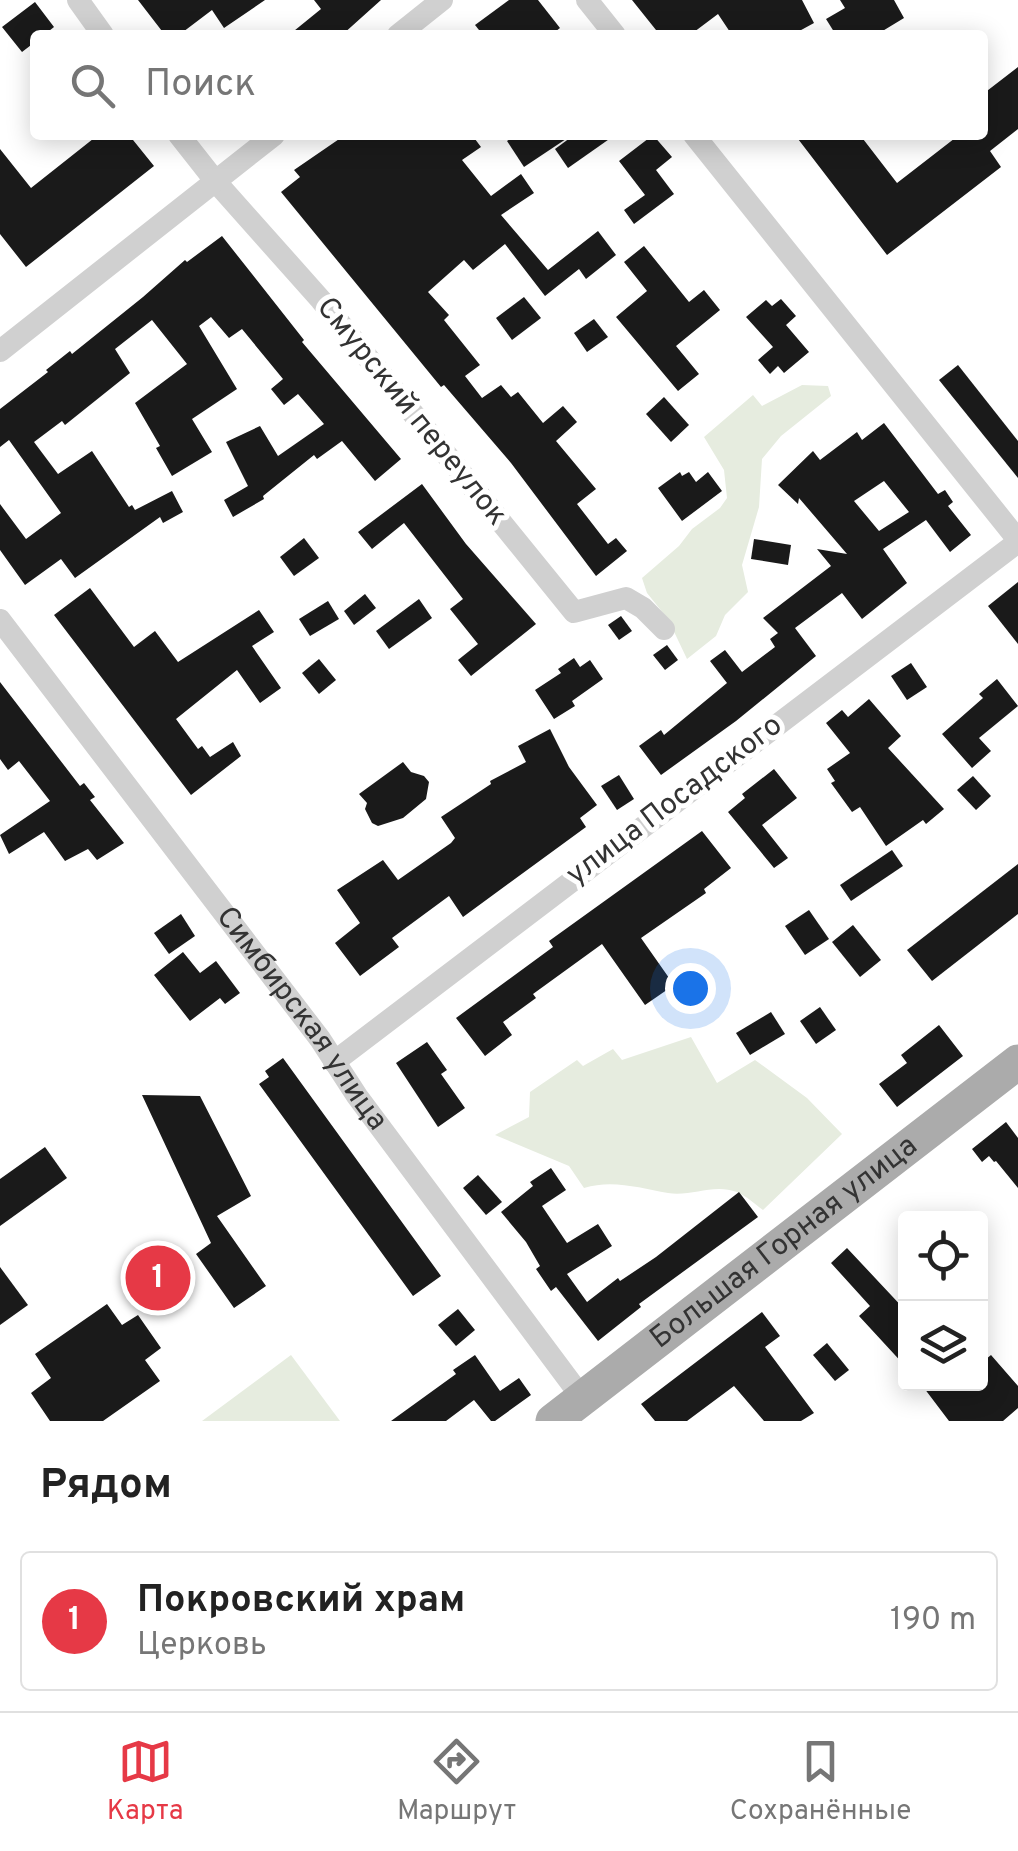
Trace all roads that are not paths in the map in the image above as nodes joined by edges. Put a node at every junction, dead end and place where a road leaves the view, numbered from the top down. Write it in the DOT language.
graph roads {
  1 [pos="78,0"];
  2 [pos="442,0"];
  3 [pos="587,0"];
  4 [pos="99,30"];
  5 [pos="404,30"];
  6 [pos="611,30"];
  7 [pos="183,140"];
  8 [pos="268,140"];
  9 [pos="698,140"];
  10 [pos="216,182"];
  11 [pos="0,351"];
  12 [pos="1018,541"];
  13 [pos="0,620"];
  14 [pos="664,630"];
  15 [pos="334,1062"];
  16 [pos="1018,1062"];
  17 [pos="589,1410"];
  18 [pos="553,1421"];
  1 -- 4 [label="street"];
  2 -- 5 [label="street"];
  3 -- 6 [label="street"];
  7 -- 10 [label="street, Смурский переулок"];
  8 -- 10 [label="street"];
  9 -- 12 [label="street"];
  10 -- 11 [label="street"];
  10 -- 14 [label="street, Смурский переулок"];
  12 -- 15 [label="street, улица Посадского"];
  13 -- 15 [label="street, Симбирская улица"];
  15 -- 17 [label="street, Симбирская улица"];
  16 -- 17 [label="main road, Большая Горная улица"];
  17 -- 18 [label="main road, Большая Горная улица"];
}
